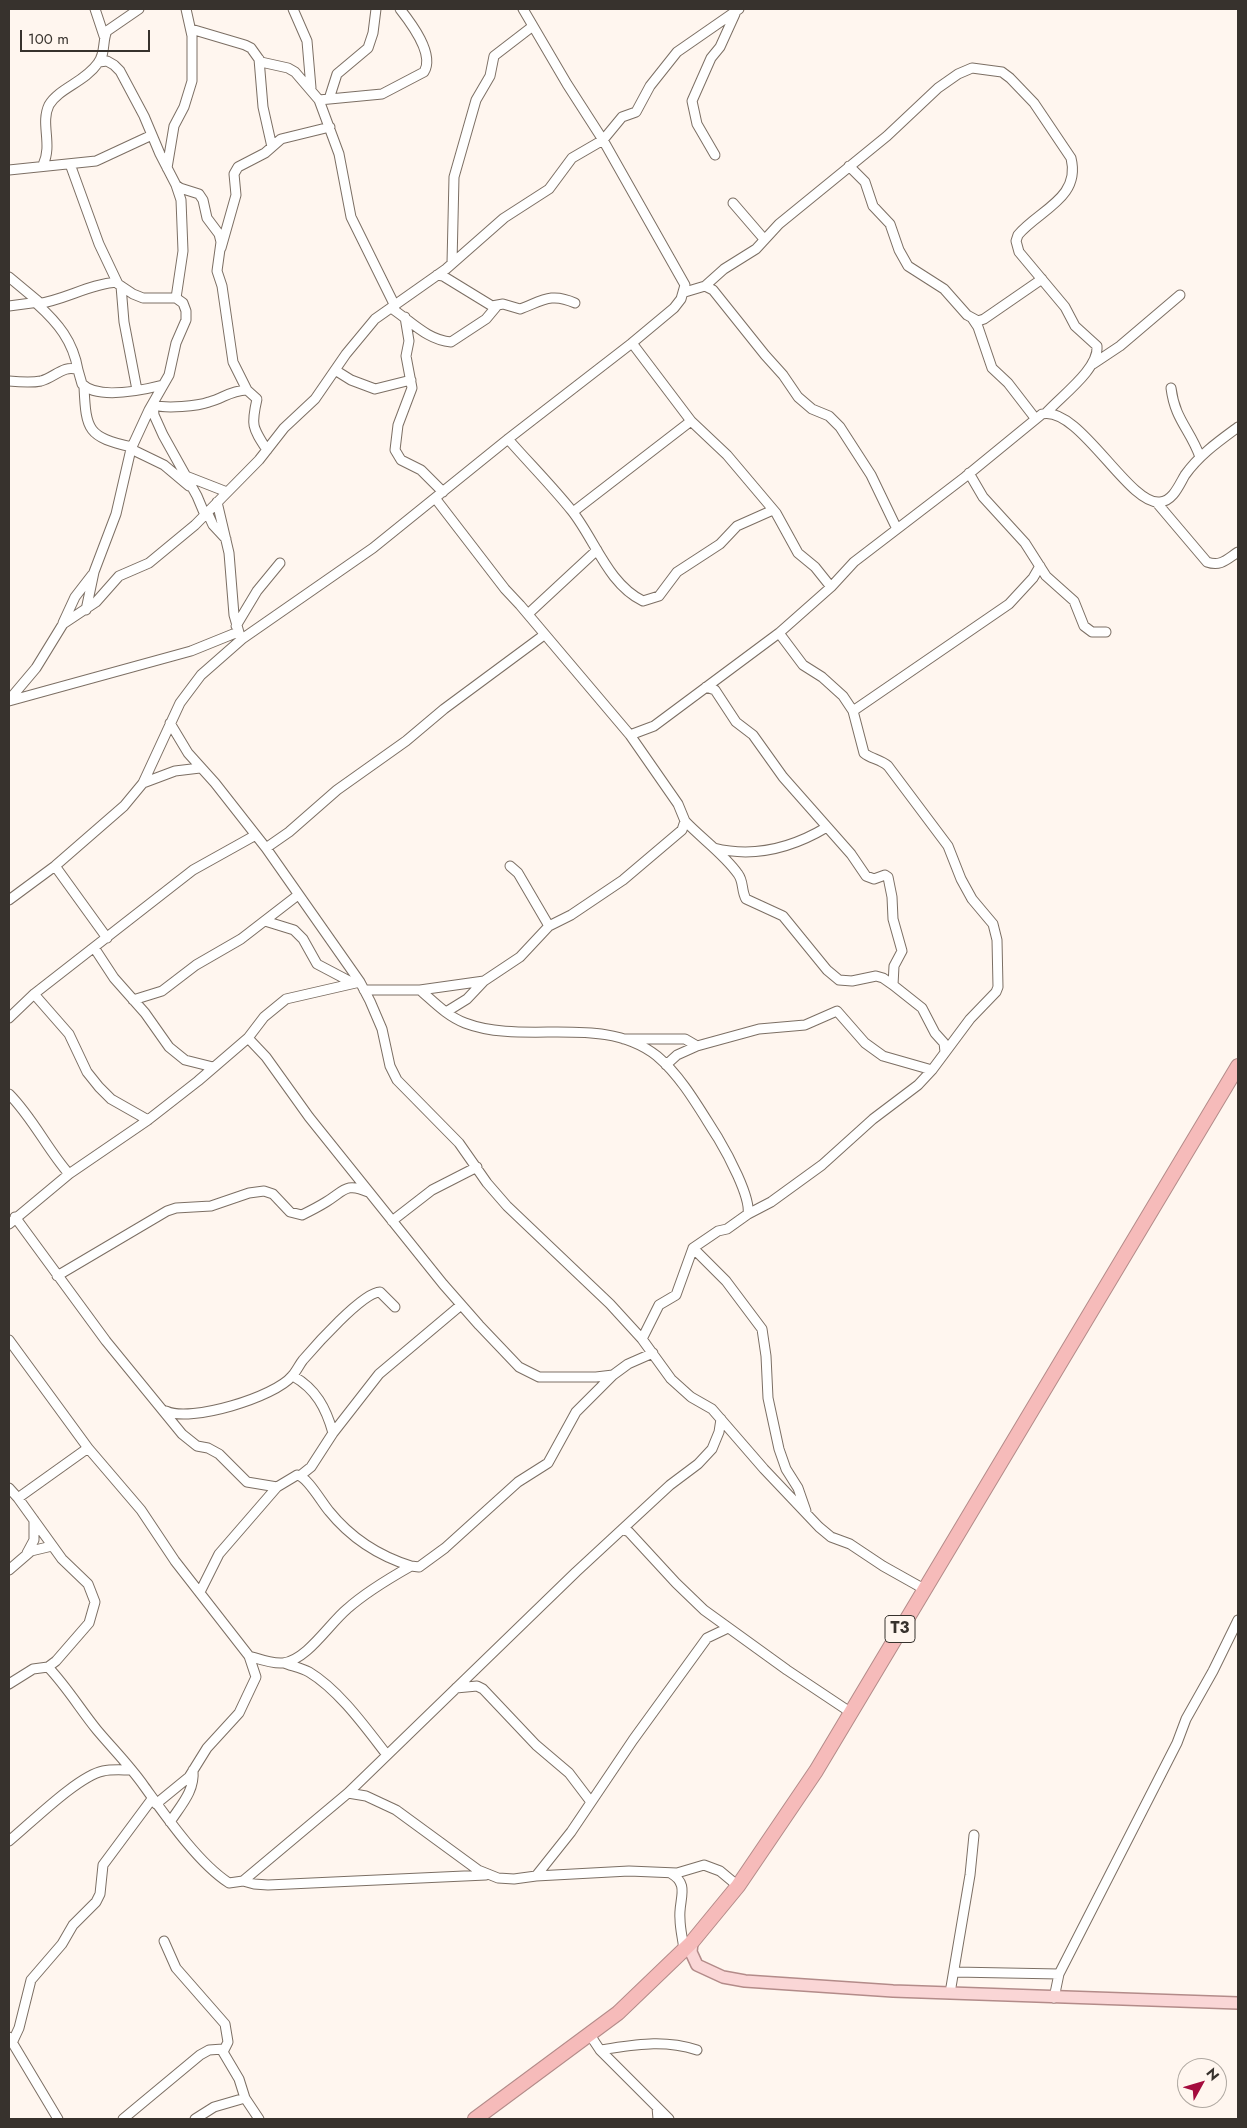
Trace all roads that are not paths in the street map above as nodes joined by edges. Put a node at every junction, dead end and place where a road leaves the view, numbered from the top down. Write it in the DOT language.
graph roads {
  1 [pos="95,9"];
  2 [pos="139,9"];
  3 [pos="186,9"];
  4 [pos="293,9"];
  5 [pos="376,9"];
  6 [pos="400,9"];
  7 [pos="523,9"];
  8 [pos="738,10"];
  9 [pos="533,26"];
  10 [pos="191,29"];
  11 [pos="104,36"];
  12 [pos="259,59"];
  13 [pos="99,62"];
  14 [pos="311,88"];
  15 [pos="324,99"];
  16 [pos="330,127"];
  17 [pos="152,135"];
  18 [pos="603,140"];
  19 [pos="272,147"];
  20 [pos="714,155"];
  21 [pos="70,164"];
  22 [pos="43,165"];
  23 [pos="849,166"];
  24 [pos="167,168"];
  25 [pos="9,170"];
  26 [pos="176,185"];
  27 [pos="733,203"];
  28 [pos="764,239"];
  29 [pos="220,250"];
  30 [pos="452,263"];
  31 [pos="437,275"];
  32 [pos="9,278"];
  33 [pos="1042,279"];
  34 [pos="119,284"];
  35 [pos="705,286"];
  36 [pos="685,292"];
  37 [pos="1180,295"];
  38 [pos="176,298"];
  39 [pos="38,303"];
  40 [pos="575,303"];
  41 [pos="9,306"];
  42 [pos="496,306"];
  43 [pos="393,307"];
  44 [pos="404,317"];
  45 [pos="971,318"];
  46 [pos="632,343"];
  47 [pos="1093,364"];
  48 [pos="78,370"];
  49 [pos="335,370"];
  50 [pos="411,380"];
  51 [pos="9,381"];
  52 [pos="163,385"];
  53 [pos="84,387"];
  54 [pos="1170,388"];
  55 [pos="138,390"];
  56 [pos="246,390"];
  57 [pos="153,404"];
  58 [pos="1046,413"];
  59 [pos="1035,418"];
  60 [pos="691,421"];
  61 [pos="1238,426"];
  62 [pos="508,439"];
  63 [pos="131,448"];
  64 [pos="267,450"];
  65 [pos="1200,457"];
  66 [pos="969,473"];
  67 [pos="186,476"];
  68 [pos="194,491"];
  69 [pos="227,492"];
  70 [pos="439,495"];
  71 [pos="217,502"];
  72 [pos="1157,503"];
  73 [pos="773,510"];
  74 [pos="572,512"];
  75 [pos="206,514"];
  76 [pos="897,529"];
  77 [pos="226,539"];
  78 [pos="597,550"];
  79 [pos="1238,552"];
  80 [pos="280,563"];
  81 [pos="1040,566"];
  82 [pos="94,572"];
  83 [pos="831,587"];
  84 [pos="86,610"];
  85 [pos="528,614"];
  86 [pos="63,624"];
  87 [pos="239,632"];
  88 [pos="1106,632"];
  89 [pos="779,633"];
  90 [pos="544,635"];
  91 [pos="706,687"];
  92 [pos="13,690"];
  93 [pos="9,701"];
  94 [pos="853,711"];
  95 [pos="170,723"];
  96 [pos="630,735"];
  97 [pos="200,768"];
  98 [pos="143,783"];
  99 [pos="685,822"];
  100 [pos="827,827"];
  101 [pos="254,836"];
  102 [pos="266,848"];
  103 [pos="714,848"];
  104 [pos="55,866"];
  105 [pos="510,866"];
  106 [pos="298,895"];
  107 [pos="9,900"];
  108 [pos="265,921"];
  109 [pos="549,926"];
  110 [pos="106,938"];
  111 [pos="95,948"];
  112 [pos="484,982"];
  113 [pos="359,985"];
  114 [pos="893,985"];
  115 [pos="420,990"];
  116 [pos="34,994"];
  117 [pos="133,1000"];
  118 [pos="446,1012"];
  119 [pos="9,1018"];
  120 [pos="248,1038"];
  121 [pos="623,1039"];
  122 [pos="697,1046"];
  123 [pos="945,1052"];
  124 [pos="666,1065"];
  125 [pos="213,1066"];
  126 [pos="1238,1066"];
  127 [pos="932,1070"];
  128 [pos="9,1095"];
  129 [pos="148,1120"];
  130 [pos="476,1167"];
  131 [pos="69,1174"];
  132 [pos="369,1192"];
  133 [pos="748,1214"];
  134 [pos="11,1219"];
  135 [pos="392,1221"];
  136 [pos="693,1248"];
  137 [pos="57,1276"];
  138 [pos="461,1305"];
  139 [pos="395,1307"];
  140 [pos="642,1339"];
  141 [pos="9,1340"];
  142 [pos="653,1353"];
  143 [pos="613,1374"];
  144 [pos="293,1376"];
  145 [pos="163,1409"];
  146 [pos="721,1419"];
  147 [pos="333,1432"];
  148 [pos="88,1448"];
  149 [pos="302,1475"];
  150 [pos="277,1487"];
  151 [pos="9,1488"];
  152 [pos="18,1498"];
  153 [pos="806,1513"];
  154 [pos="34,1520"];
  155 [pos="623,1529"];
  156 [pos="52,1546"];
  157 [pos="25,1555"];
  158 [pos="411,1566"];
  159 [pos="9,1570"];
  160 [pos="924,1589"];
  161 [pos="200,1592"];
  162 [pos="1238,1620"];
  163 [pos="728,1628"];
  164 [pos="249,1656"];
  165 [pos="284,1663"];
  166 [pos="48,1667"];
  167 [pos="9,1684"];
  168 [pos="456,1688"];
  169 [pos="850,1712"];
  170 [pos="387,1755"];
  171 [pos="131,1770"];
  172 [pos="193,1770"];
  173 [pos="348,1793"];
  174 [pos="154,1801"];
  175 [pos="591,1802"];
  176 [pos="170,1822"];
  177 [pos="974,1835"];
  178 [pos="9,1841"];
  179 [pos="670,1873"];
  180 [pos="489,1875"];
  181 [pos="536,1876"];
  182 [pos="244,1881"];
  183 [pos="738,1886"];
  184 [pos="164,1941"];
  185 [pos="688,1946"];
  186 [pos="955,1972"];
  187 [pos="1059,1974"];
  188 [pos="950,1993"];
  189 [pos="1054,1998"];
  190 [pos="1238,2002"];
  191 [pos="590,2035"];
  192 [pos="10,2040"];
  193 [pos="223,2049"];
  194 [pos="600,2050"];
  195 [pos="697,2050"];
  196 [pos="245,2098"];
  197 [pos="657,2107"];
  198 [pos="58,2119"];
  199 [pos="123,2119"];
  200 [pos="196,2119"];
  201 [pos="259,2119"];
  202 [pos="475,2119"];
  203 [pos="658,2119"];
  204 [pos="669,2119"];
  1 -- 11 [label="street"];
  2 -- 11 [label="street"];
  3 -- 10 [label="street"];
  4 -- 14 [label="street"];
  5 -- 15 [label="street"];
  6 -- 15 [label="street"];
  7 -- 9 [label="street"];
  8 -- 18 [label="street"];
  8 -- 20 [label="street"];
  9 -- 18 [label="street"];
  9 -- 30 [label="street"];
  10 -- 12 [label="street"];
  10 -- 24 [label="street"];
  11 -- 13 [label="street"];
  12 -- 14 [label="street"];
  12 -- 19 [label="street"];
  13 -- 17 [label="street"];
  13 -- 22 [label="street"];
  14 -- 15 [label="street"];
  15 -- 16 [label="street"];
  16 -- 19 [label="street"];
  16 -- 43 [label="street"];
  17 -- 21 [label="street"];
  17 -- 24 [label="street"];
  18 -- 30 [label="street"];
  18 -- 36 [label="street"];
  19 -- 29 [label="street"];
  21 -- 22 [label="street"];
  21 -- 34 [label="street"];
  22 -- 25 [label="street"];
  23 -- 28 [label="street"];
  23 -- 33 [label="street"];
  23 -- 45 [label="street"];
  24 -- 26 [label="street"];
  26 -- 29 [label="street"];
  26 -- 38 [label="street"];
  27 -- 28 [label="street"];
  28 -- 35 [label="street"];
  29 -- 56 [label="street"];
  30 -- 31 [label="street"];
  31 -- 42 [label="street"];
  31 -- 43 [label="street"];
  32 -- 39 [label="street"];
  33 -- 45 [label="street"];
  33 -- 47 [label="street"];
  34 -- 38 [label="street"];
  34 -- 39 [label="street"];
  34 -- 55 [label="street"];
  35 -- 36 [label="street"];
  35 -- 76 [label="street"];
  36 -- 46 [label="street"];
  37 -- 47 [label="street"];
  38 -- 52 [label="street"];
  39 -- 41 [label="street"];
  39 -- 48 [label="street"];
  40 -- 42 [label="street"];
  42 -- 44 [label="street"];
  43 -- 44 [label="street"];
  43 -- 49 [label="street"];
  44 -- 50 [label="street"];
  45 -- 59 [label="street"];
  46 -- 60 [label="street"];
  46 -- 62 [label="street"];
  47 -- 58 [label="street"];
  48 -- 51 [label="street"];
  48 -- 53 [label="street"];
  49 -- 50 [label="street"];
  49 -- 64 [label="street"];
  50 -- 70 [label="street"];
  52 -- 55 [label="street"];
  52 -- 57 [label="street"];
  53 -- 55 [label="street"];
  53 -- 63 [label="street"];
  54 -- 65 [label="street"];
  56 -- 57 [label="street"];
  56 -- 64 [label="street"];
  57 -- 63 [label="street"];
  57 -- 67 [label="street"];
  58 -- 59 [label="street"];
  58 -- 72 [label="street"];
  59 -- 66 [label="street"];
  60 -- 73 [label="street"];
  60 -- 74 [label="street"];
  61 -- 65 [label="street"];
  62 -- 70 [label="street"];
  62 -- 74 [label="street"];
  63 -- 68 [label="street"];
  63 -- 82 [label="street"];
  64 -- 69 [label="street"];
  65 -- 72 [label="street"];
  66 -- 76 [label="street"];
  66 -- 81 [label="street"];
  67 -- 68 [label="street"];
  67 -- 69 [label="street"];
  68 -- 75 [label="street"];
  69 -- 71 [label="street"];
  70 -- 85 [label="street"];
  70 -- 87 [label="street"];
  71 -- 75 [label="street"];
  71 -- 77 [label="street"];
  72 -- 79 [label="street"];
  73 -- 78 [label="street"];
  73 -- 83 [label="street"];
  74 -- 78 [label="street"];
  75 -- 77 [label="street"];
  75 -- 84 [label="street"];
  76 -- 83 [label="street"];
  77 -- 87 [label="street"];
  78 -- 85 [label="street"];
  80 -- 87 [label="street"];
  81 -- 88 [label="street"];
  81 -- 94 [label="street"];
  82 -- 84 [label="street"];
  82 -- 86 [label="street"];
  83 -- 89 [label="street"];
  84 -- 86 [label="street"];
  85 -- 90 [label="street"];
  86 -- 92 [label="street"];
  87 -- 93 [label="street"];
  87 -- 95 [label="street"];
  89 -- 91 [label="street"];
  89 -- 94 [label="street"];
  90 -- 96 [label="street"];
  90 -- 102 [label="street"];
  91 -- 96 [label="street"];
  91 -- 100 [label="street"];
  92 -- 93 [label="street"];
  94 -- 123 [label="street"];
  95 -- 97 [label="street"];
  95 -- 98 [label="street"];
  96 -- 99 [label="street"];
  97 -- 98 [label="street"];
  97 -- 101 [label="street"];
  98 -- 104 [label="street"];
  99 -- 103 [label="street"];
  99 -- 109 [label="street"];
  100 -- 103 [label="street"];
  100 -- 114 [label="street"];
  101 -- 102 [label="street"];
  101 -- 110 [label="street"];
  102 -- 106 [label="street"];
  103 -- 114 [label="street"];
  104 -- 107 [label="street"];
  104 -- 110 [label="street"];
  105 -- 109 [label="street"];
  106 -- 108 [label="street"];
  106 -- 113 [label="street"];
  108 -- 113 [label="street"];
  108 -- 117 [label="street"];
  109 -- 112 [label="street"];
  110 -- 111 [label="street"];
  111 -- 116 [label="street"];
  111 -- 117 [label="street"];
  112 -- 115 [label="street"];
  112 -- 118 [label="street"];
  113 -- 115 [label="street"];
  113 -- 120 [label="street"];
  113 -- 130 [label="street"];
  114 -- 123 [label="street"];
  115 -- 118 [label="street"];
  116 -- 119 [label="street"];
  116 -- 129 [label="street"];
  117 -- 125 [label="street"];
  118 -- 121 [label="street"];
  120 -- 125 [label="street"];
  120 -- 132 [label="street"];
  121 -- 122 [label="street"];
  121 -- 124 [label="street"];
  122 -- 124 [label="street"];
  122 -- 127 [label="street"];
  123 -- 127 [label="street"];
  124 -- 133 [label="street"];
  125 -- 129 [label="street"];
  126 -- 160 [label="highway, T3"];
  127 -- 133 [label="street"];
  128 -- 131 [label="street"];
  129 -- 131 [label="street"];
  130 -- 135 [label="street"];
  130 -- 140 [label="street"];
  131 -- 134 [label="street"];
  132 -- 135 [label="street"];
  132 -- 137 [label="street"];
  133 -- 136 [label="street"];
  134 -- 137 [label="street"];
  135 -- 138 [label="street"];
  136 -- 140 [label="street"];
  136 -- 153 [label="street"];
  137 -- 145 [label="street"];
  138 -- 143 [label="street"];
  138 -- 147 [label="street"];
  139 -- 144 [label="street"];
  140 -- 142 [label="street"];
  141 -- 148 [label="street"];
  142 -- 143 [label="street"];
  142 -- 146 [label="street"];
  143 -- 158 [label="street"];
  144 -- 145 [label="street"];
  144 -- 147 [label="street"];
  145 -- 150 [label="street"];
  146 -- 153 [label="street"];
  146 -- 155 [label="street"];
  147 -- 149 [label="street"];
  148 -- 152 [label="street"];
  148 -- 161 [label="street"];
  149 -- 150 [label="street"];
  149 -- 158 [label="street"];
  150 -- 161 [label="street"];
  151 -- 152 [label="street"];
  152 -- 154 [label="street"];
  153 -- 160 [label="street"];
  154 -- 156 [label="street"];
  154 -- 157 [label="street"];
  155 -- 163 [label="street"];
  155 -- 168 [label="street"];
  156 -- 157 [label="street"];
  156 -- 166 [label="street"];
  157 -- 159 [label="street"];
  158 -- 165 [label="street"];
  160 -- 169 [label="highway, T3"];
  161 -- 164 [label="street"];
  162 -- 187 [label="street"];
  163 -- 169 [label="street"];
  163 -- 175 [label="street"];
  164 -- 165 [label="street"];
  164 -- 172 [label="street"];
  165 -- 170 [label="street"];
  166 -- 167 [label="street"];
  166 -- 171 [label="street"];
  168 -- 170 [label="street"];
  168 -- 175 [label="street"];
  169 -- 183 [label="highway, T3"];
  170 -- 173 [label="street"];
  171 -- 174 [label="street"];
  171 -- 178 [label="street"];
  172 -- 174 [label="street"];
  172 -- 176 [label="street"];
  173 -- 180 [label="street"];
  173 -- 182 [label="street"];
  174 -- 176 [label="street"];
  174 -- 192 [label="street"];
  175 -- 181 [label="street"];
  176 -- 182 [label="street"];
  177 -- 186 [label="street"];
  179 -- 181 [label="street"];
  179 -- 183 [label="street"];
  179 -- 185 [label="street"];
  180 -- 181 [label="street"];
  180 -- 182 [label="street"];
  183 -- 185 [label="highway, T3"];
  184 -- 193 [label="street"];
  185 -- 188 [label="main road"];
  185 -- 191 [label="highway, T3"];
  186 -- 187 [label="street"];
  186 -- 188 [label="street"];
  187 -- 189 [label="street"];
  188 -- 189 [label="main road"];
  189 -- 190 [label="main road"];
  191 -- 194 [label="street"];
  191 -- 202 [label="highway, T3"];
  192 -- 198 [label="street"];
  193 -- 196 [label="street"];
  193 -- 199 [label="street"];
  194 -- 195 [label="street"];
  194 -- 197 [label="street"];
  196 -- 200 [label="street"];
  196 -- 201 [label="street"];
  197 -- 203 [label="street"];
  197 -- 204 [label="street"];
}
